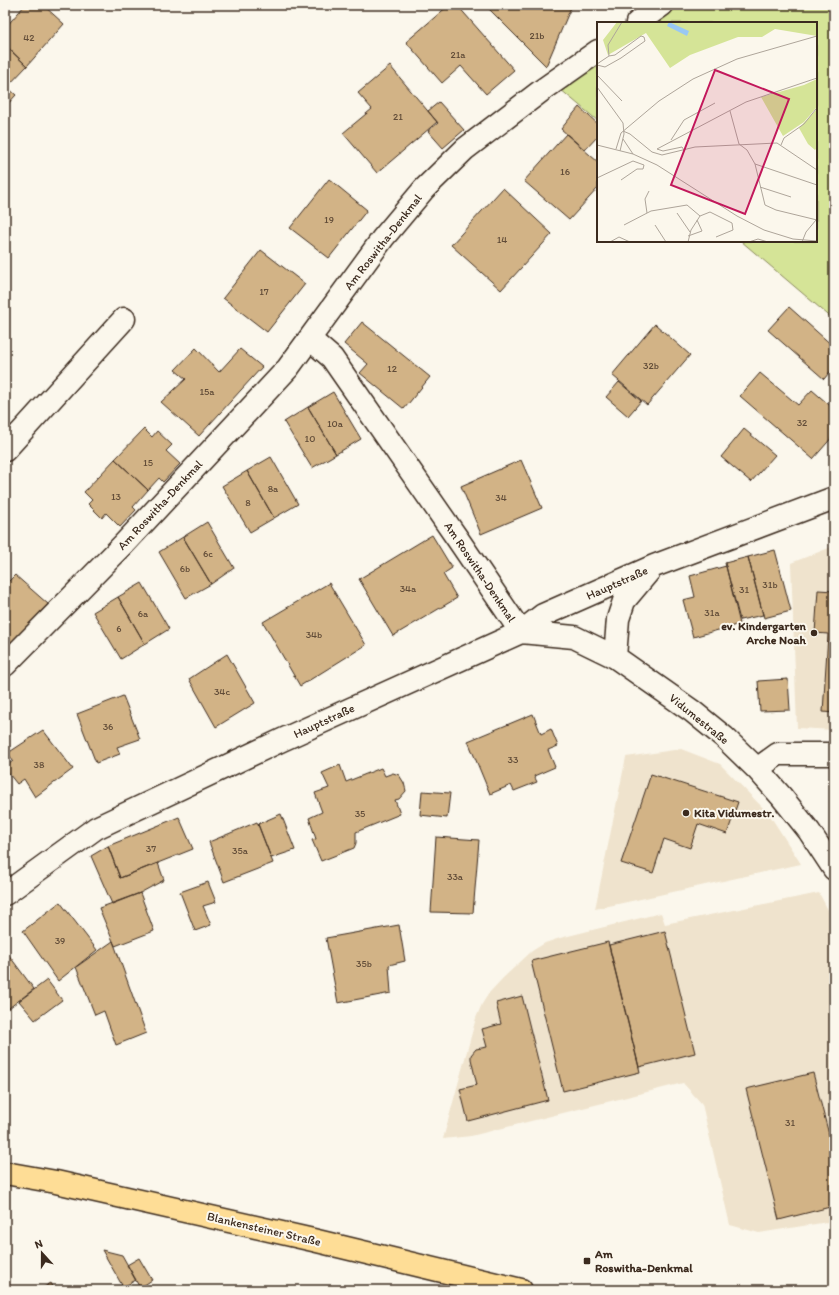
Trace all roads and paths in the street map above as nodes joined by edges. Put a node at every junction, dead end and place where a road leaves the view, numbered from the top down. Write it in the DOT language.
graph roads {
  1 [pos="662,5"];
  2 [pos="638,22"];
  3 [pos="597,52"];
  4 [pos="124,319"];
  5 [pos="310,339"];
  6 [pos="5,450"];
  7 [pos="834,498"];
  8 [pos="654,566"];
  9 [pos="521,632"];
  10 [pos="616,657"];
  11 [pos="5,665"];
  12 [pos="834,754"];
  13 [pos="757,769"];
  14 [pos="834,869"];
  15 [pos="5,894"];
  16 [pos="5,1173"];
  17 [pos="521,1290"];
  1 -- 2 [label="street"];
  3 -- 5 [label="street, Am Roswitha-Denkmal"];
  4 -- 6 [label="street"];
  5 -- 9 [label="street, Am Roswitha-Denkmal"];
  5 -- 11 [label="street, Am Roswitha-Denkmal"];
  7 -- 8 [label="street, Hauptstraße"];
  8 -- 9 [label="street, Hauptstraße"];
  8 -- 10 [label="street, Hauptstraße"];
  9 -- 10 [label="street, Vidumestraße"];
  9 -- 15 [label="street, Hauptstraße"];
  10 -- 13 [label="street, Vidumestraße"];
  12 -- 13 [label="street"];
  13 -- 14 [label="street, Vidumestraße"];
  16 -- 17 [label="main road, Blankensteiner Straße"];
}
